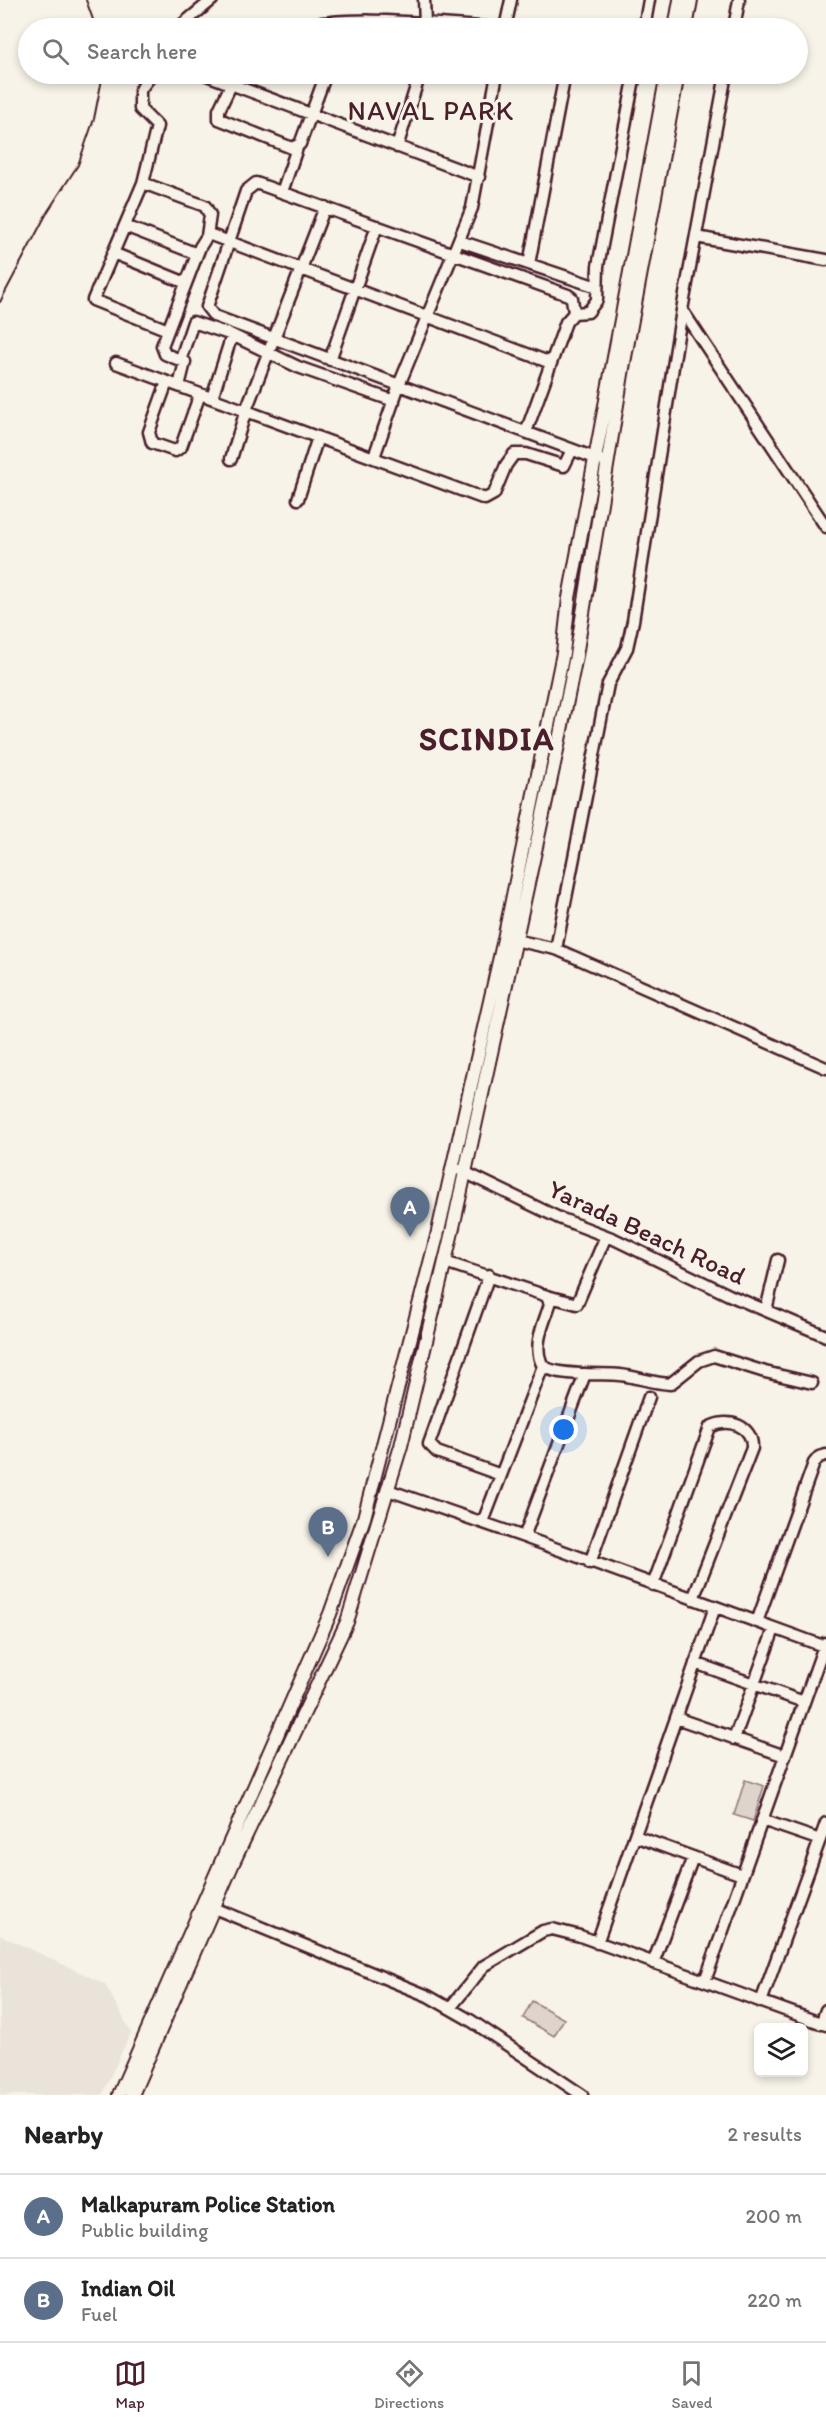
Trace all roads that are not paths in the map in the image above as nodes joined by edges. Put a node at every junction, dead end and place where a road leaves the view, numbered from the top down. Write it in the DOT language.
graph roads {
  1 [pos="212,0"];
  2 [pos="424,0"];
  3 [pos="511,0"];
  4 [pos="649,0"];
  5 [pos="680,0"];
  6 [pos="691,0"];
  7 [pos="739,0"];
  8 [pos="190,18"];
  9 [pos="428,18"];
  10 [pos="507,18"];
  11 [pos="646,18"];
  12 [pos="677,18"];
  13 [pos="688,18"];
  14 [pos="736,18"];
  15 [pos="144,84"];
  16 [pos="230,84"];
  17 [pos="322,84"];
  18 [pos="417,84"];
  19 [pos="495,84"];
  20 [pos="563,84"];
  21 [pos="633,84"];
  22 [pos="665,84"];
  23 [pos="676,84"];
  24 [pos="724,84"];
  25 [pos="311,116"];
  26 [pos="397,147"];
  27 [pos="297,148"];
  28 [pos="479,177"];
  29 [pos="143,183"];
  30 [pos="282,192"];
  31 [pos="324,207"];
  32 [pos="125,226"];
  33 [pos="377,226"];
  34 [pos="207,236"];
  35 [pos="696,237"];
  36 [pos="460,241"];
  37 [pos="230,242"];
  38 [pos="113,252"];
  39 [pos="197,254"];
  40 [pos="454,254"];
  41 [pos="826,260"];
  42 [pos="529,264"];
  43 [pos="301,269"];
  44 [pos="186,283"];
  45 [pos="597,287"];
  46 [pos="355,290"];
  47 [pos="682,310"];
  48 [pos="574,313"];
  49 [pos="427,318"];
  50 [pos="168,330"];
  51 [pos="232,335"];
  52 [pos="274,339"];
  53 [pos="268,352"];
  54 [pos="181,358"];
  55 [pos="330,360"];
  56 [pos="116,363"];
  57 [pos="551,363"];
  58 [pos="167,382"];
  59 [pos="399,385"];
  60 [pos="179,386"];
  61 [pos="200,394"];
  62 [pos="212,398"];
  63 [pos="394,400"];
  64 [pos="246,410"];
  65 [pos="526,432"];
  66 [pos="318,437"];
  67 [pos="572,450"];
  68 [pos="374,457"];
  69 [pos="231,459"];
  70 [pos="600,460"];
  71 [pos="298,499"];
  72 [pos="826,526"];
  73 [pos="526,864"];
  74 [pos="504,939"];
  75 [pos="517,939"];
  76 [pos="556,949"];
  77 [pos="826,1068"];
  78 [pos="451,1167"];
  79 [pos="464,1171"];
  80 [pos="606,1236"];
  81 [pos="778,1260"];
  82 [pos="445,1262"];
  83 [pos="489,1275"];
  84 [pos="547,1296"];
  85 [pos="766,1310"];
  86 [pos="826,1336"];
  87 [pos="543,1366"];
  88 [pos="585,1374"];
  89 [pos="812,1383"];
  90 [pos="649,1397"];
  91 [pos="826,1455"];
  92 [pos="501,1475"];
  93 [pos="388,1490"];
  94 [pos="483,1522"];
  95 [pos="524,1537"];
  96 [pos="590,1563"];
  97 [pos="653,1585"];
  98 [pos="693,1599"];
  99 [pos="715,1607"];
  100 [pos="757,1622"];
  101 [pos="774,1629"];
  102 [pos="825,1645"];
  103 [pos="696,1663"];
  104 [pos="754,1684"];
  105 [pos="804,1702"];
  106 [pos="676,1718"];
  107 [pos="734,1739"];
  108 [pos="785,1756"];
  109 [pos="762,1820"];
  110 [pos="826,1823"];
  111 [pos="635,1836"];
  112 [pos="820,1840"];
  113 [pos="693,1857"];
  114 [pos="742,1875"];
  115 [pos="214,1908"];
  116 [pos="597,1943"];
  117 [pos="653,1963"];
  118 [pos="705,1981"];
  119 [pos="761,2002"];
  120 [pos="450,2008"];
  121 [pos="826,2010"];
  122 [pos="164,2011"];
  123 [pos="824,2025"];
  124 [pos="119,2095"];
  125 [pos="132,2095"];
  126 [pos="582,2095"];
  1 -- 8 [label="street"];
  2 -- 9 [label="street"];
  3 -- 10 [label="street"];
  4 -- 11 [label="street"];
  5 -- 12 [label="main road"];
  6 -- 13 [label="main road"];
  7 -- 14 [label="street"];
  15 -- 29 [label="street"];
  16 -- 25 [label="street"];
  16 -- 27 [label="street"];
  17 -- 25 [label="street"];
  18 -- 26 [label="street"];
  19 -- 28 [label="street"];
  20 -- 42 [label="street"];
  21 -- 45 [label="street"];
  22 -- 70 [label="main road"];
  23 -- 70 [label="main road"];
  24 -- 35 [label="street"];
  25 -- 26 [label="street"];
  25 -- 27 [label="street"];
  26 -- 28 [label="street"];
  27 -- 30 [label="street"];
  28 -- 36 [label="street"];
  29 -- 32 [label="street"];
  29 -- 34 [label="street"];
  30 -- 31 [label="street"];
  30 -- 37 [label="street"];
  31 -- 33 [label="street"];
  31 -- 43 [label="street"];
  32 -- 38 [label="street"];
  32 -- 39 [label="street"];
  33 -- 40 [label="street"];
  33 -- 46 [label="street"];
  34 -- 37 [label="street"];
  34 -- 39 [label="street"];
  35 -- 41 [label="street"];
  35 -- 47 [label="street"];
  36 -- 40 [label="street"];
  36 -- 42 [label="street"];
  37 -- 43 [label="street"];
  37 -- 52 [label="street"];
  38 -- 44 [label="street"];
  38 -- 50 [label="street"];
  39 -- 44 [label="street"];
  40 -- 48 [label="street"];
  40 -- 49 [label="street"];
  42 -- 45 [label="street"];
  43 -- 46 [label="street"];
  43 -- 52 [label="street"];
  44 -- 50 [label="street"];
  45 -- 48 [label="street"];
  46 -- 49 [label="street"];
  46 -- 55 [label="street"];
  47 -- 72 [label="street"];
  47 -- 76 [label="street"];
  48 -- 57 [label="street"];
  49 -- 57 [label="street"];
  49 -- 59 [label="street"];
  50 -- 54 [label="street"];
  51 -- 53 [label="street"];
  51 -- 54 [label="street"];
  51 -- 62 [label="street"];
  52 -- 53 [label="street"];
  52 -- 55 [label="street"];
  53 -- 63 [label="street"];
  53 -- 64 [label="street"];
  54 -- 60 [label="street"];
  55 -- 59 [label="street"];
  56 -- 58 [label="street"];
  57 -- 65 [label="street"];
  58 -- 60 [label="street"];
  58 -- 61 [label="street"];
  59 -- 63 [label="street"];
  59 -- 65 [label="street"];
  60 -- 61 [label="street"];
  61 -- 62 [label="street"];
  62 -- 64 [label="street"];
  63 -- 68 [label="street"];
  64 -- 66 [label="street"];
  64 -- 69 [label="street"];
  65 -- 67 [label="street"];
  66 -- 68 [label="street"];
  66 -- 71 [label="street"];
  67 -- 68 [label="street"];
  67 -- 70 [label="street"];
  70 -- 73 [label="main road"];
  73 -- 74 [label="main road"];
  73 -- 75 [label="main road"];
  74 -- 75 [label="street"];
  74 -- 78 [label="main road"];
  75 -- 76 [label="street"];
  75 -- 79 [label="main road"];
  76 -- 77 [label="street"];
  78 -- 79 [label="street, Yarada Beach Road"];
  78 -- 122 [label="main road"];
  79 -- 80 [label="street, Yarada Beach Road"];
  79 -- 82 [label="main road"];
  80 -- 84 [label="street"];
  80 -- 85 [label="street, Yarada Beach Road"];
  81 -- 85 [label="street"];
  82 -- 83 [label="street"];
  82 -- 93 [label="main road"];
  83 -- 84 [label="street"];
  83 -- 92 [label="street"];
  84 -- 87 [label="street"];
  85 -- 86 [label="street, Yarada Beach Road"];
  87 -- 88 [label="street"];
  87 -- 92 [label="street"];
  88 -- 89 [label="street"];
  88 -- 95 [label="street"];
  90 -- 96 [label="street"];
  91 -- 100 [label="street"];
  92 -- 94 [label="street"];
  93 -- 94 [label="street"];
  93 -- 115 [label="main road"];
  94 -- 95 [label="street"];
  95 -- 96 [label="street"];
  96 -- 97 [label="street"];
  97 -- 98 [label="street"];
  97 -- 98 [label="street"];
  98 -- 99 [label="street"];
  99 -- 100 [label="street"];
  99 -- 103 [label="street"];
  100 -- 101 [label="street"];
  101 -- 102 [label="street"];
  101 -- 104 [label="street"];
  102 -- 105 [label="street"];
  103 -- 104 [label="street"];
  103 -- 106 [label="street"];
  104 -- 105 [label="street"];
  104 -- 107 [label="street"];
  105 -- 108 [label="street"];
  106 -- 107 [label="street"];
  106 -- 111 [label="street"];
  107 -- 108 [label="street"];
  108 -- 109 [label="street"];
  109 -- 112 [label="street"];
  109 -- 114 [label="street"];
  110 -- 112 [label="street"];
  111 -- 113 [label="street"];
  111 -- 116 [label="street"];
  112 -- 119 [label="street"];
  113 -- 114 [label="street"];
  113 -- 117 [label="street"];
  114 -- 118 [label="street"];
  115 -- 120 [label="street"];
  115 -- 122 [label="main road"];
  116 -- 117 [label="street"];
  116 -- 120 [label="street"];
  117 -- 118 [label="street"];
  118 -- 119 [label="street"];
  119 -- 123 [label="street"];
  120 -- 126 [label="street"];
  121 -- 123 [label="street"];
  122 -- 124 [label="main road"];
  122 -- 125 [label="main road"];
}
